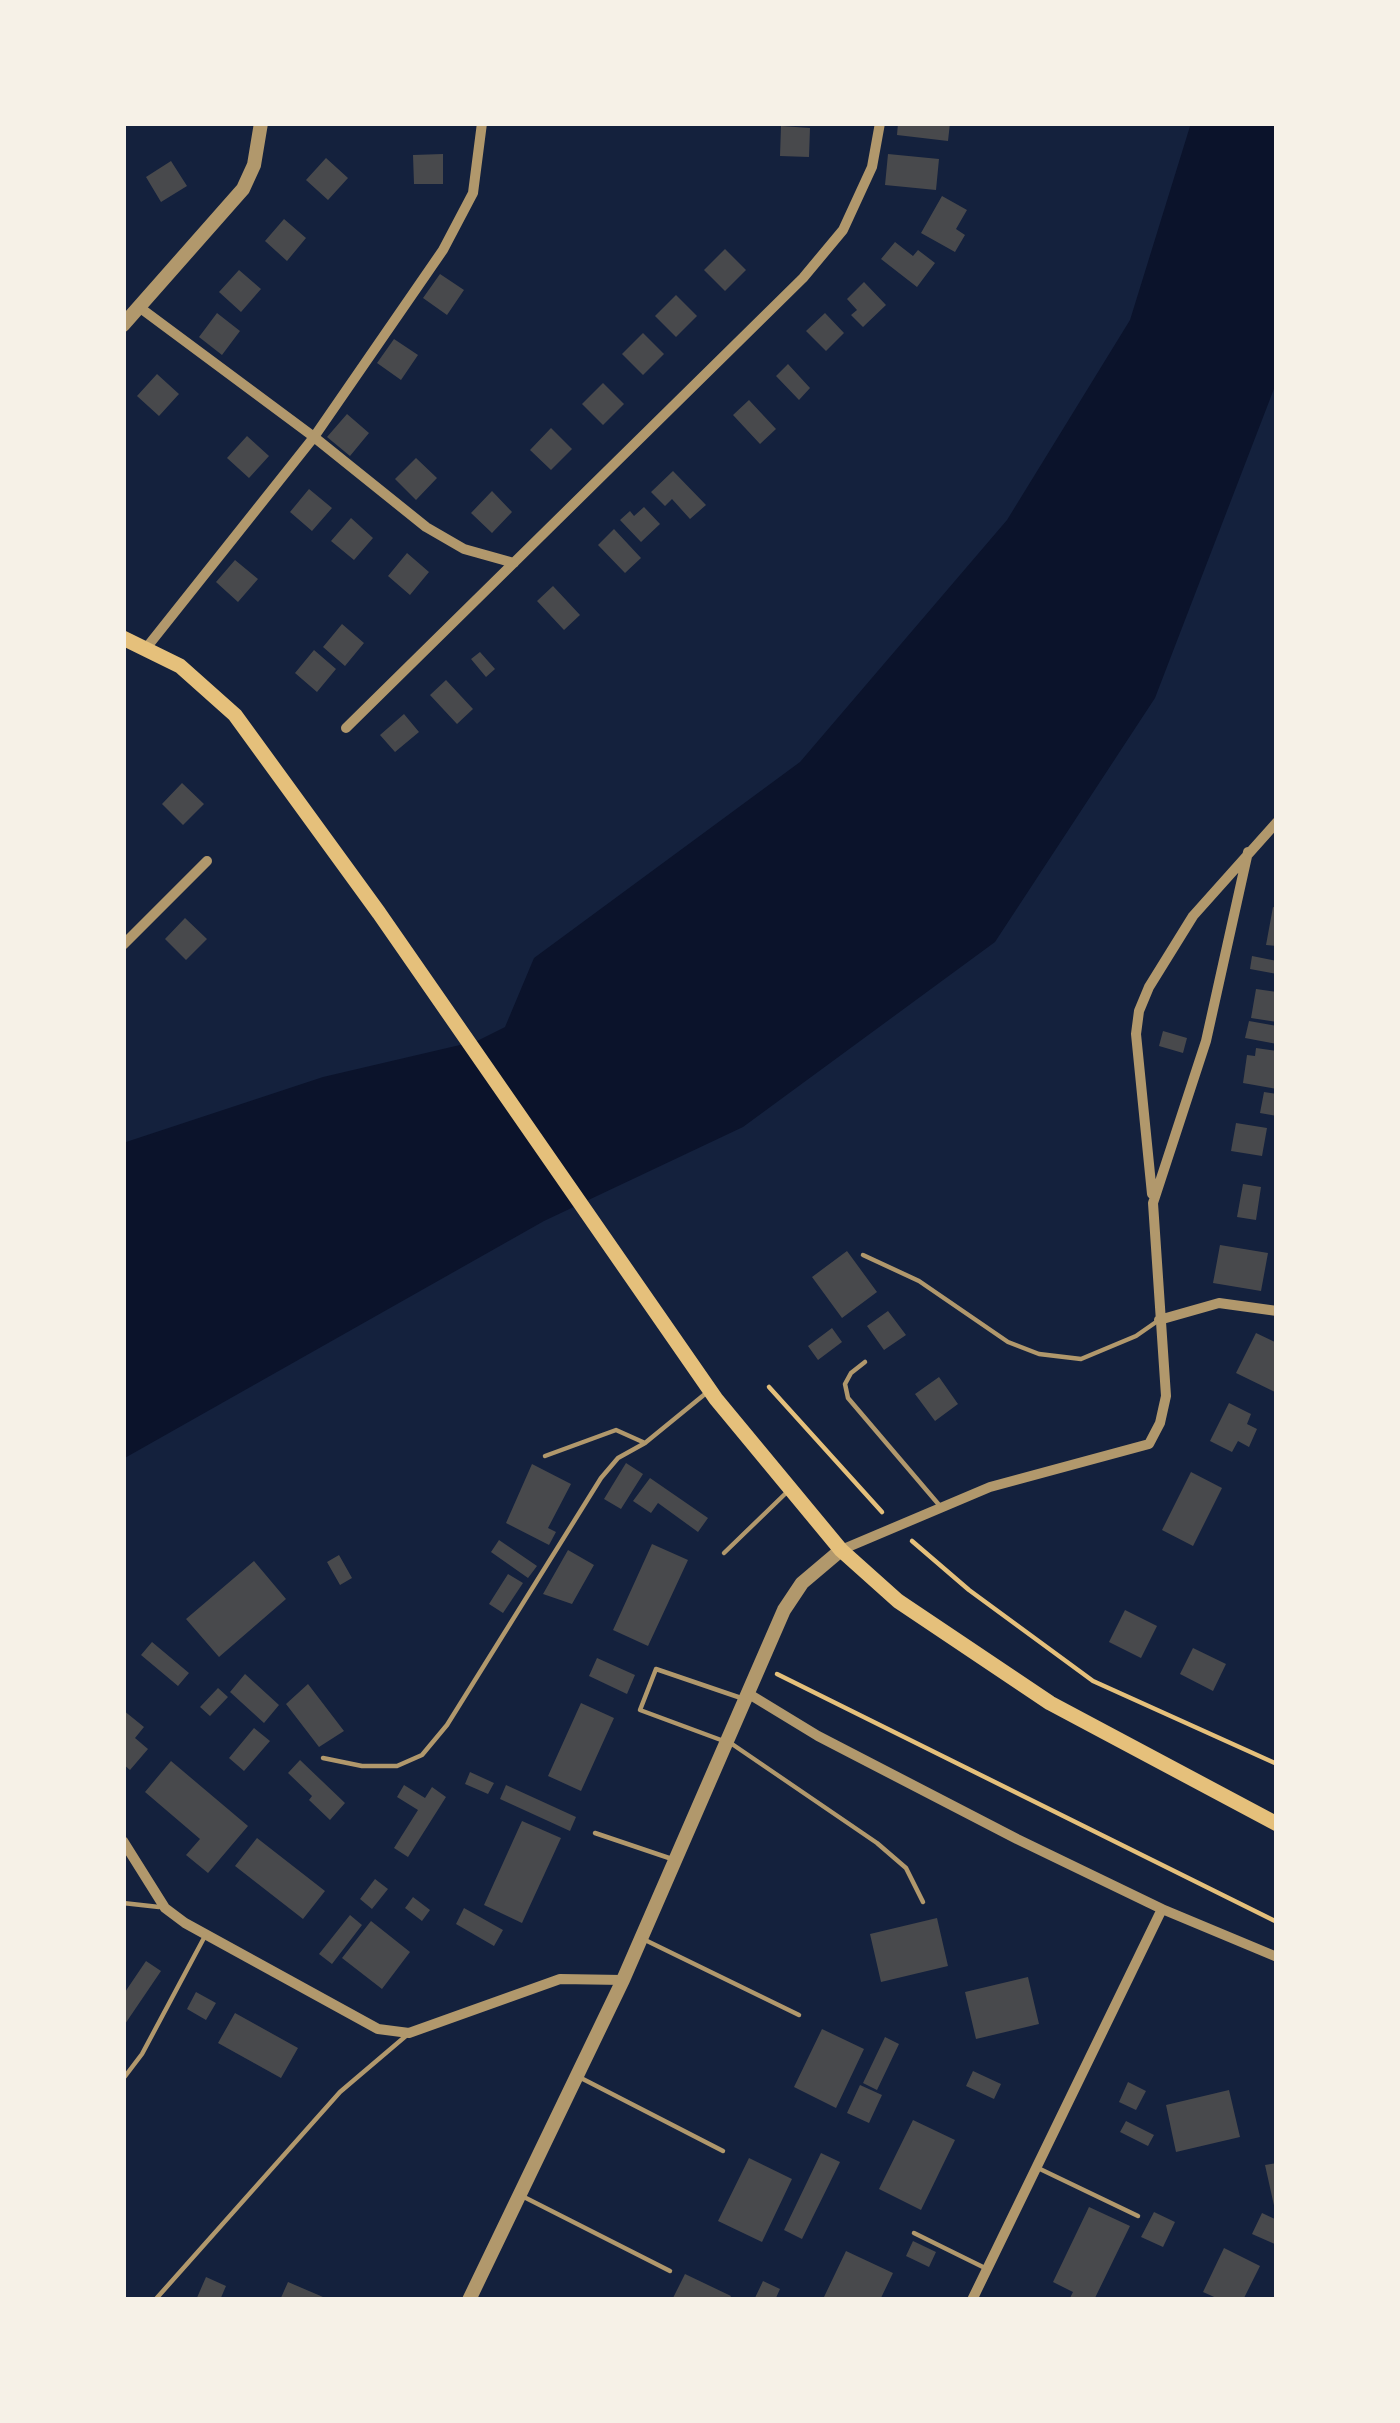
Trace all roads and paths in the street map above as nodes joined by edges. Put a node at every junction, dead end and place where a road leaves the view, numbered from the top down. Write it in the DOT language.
graph roads {
  1 [pos="261,123"];
  2 [pos="482,123"];
  3 [pos="880,123"];
  4 [pos="139,308"];
  5 [pos="123,325"];
  6 [pos="314,437"];
  7 [pos="514,562"];
  8 [pos="123,638"];
  9 [pos="147,647"];
  10 [pos="346,728"];
  11 [pos="1277,822"];
  12 [pos="1248,852"];
  13 [pos="207,860"];
  14 [pos="123,945"];
  15 [pos="1154,1203"];
  16 [pos="863,1255"];
  17 [pos="1277,1311"];
  18 [pos="1159,1320"];
  19 [pos="865,1362"];
  20 [pos="769,1388"];
  21 [pos="710,1390"];
  22 [pos="645,1444"];
  23 [pos="545,1456"];
  24 [pos="790,1489"];
  25 [pos="941,1507"];
  26 [pos="895,1526"];
  27 [pos="841,1550"];
  28 [pos="724,1553"];
  29 [pos="761,1666"];
  30 [pos="748,1697"];
  31 [pos="730,1743"];
  32 [pos="323,1758"];
  33 [pos="1277,1764"];
  34 [pos="1277,1823"];
  35 [pos="595,1833"];
  36 [pos="123,1841"];
  37 [pos="677,1861"];
  38 [pos="923,1902"];
  39 [pos="123,1903"];
  40 [pos="165,1908"];
  41 [pos="1162,1909"];
  42 [pos="1277,1922"];
  43 [pos="205,1936"];
  44 [pos="641,1939"];
  45 [pos="1277,1957"];
  46 [pos="623,1980"];
  47 [pos="800,2015"];
  48 [pos="409,2033"];
  49 [pos="577,2076"];
  50 [pos="123,2079"];
  51 [pos="723,2151"];
  52 [pos="1036,2168"];
  53 [pos="520,2194"];
  54 [pos="1138,2216"];
  55 [pos="914,2234"];
  56 [pos="988,2269"];
  57 [pos="670,2271"];
  58 [pos="155,2300"];
  59 [pos="469,2300"];
  60 [pos="972,2300"];
  1 -- 4 [label="street"];
  2 -- 6 [label="street"];
  3 -- 7 [label="street"];
  4 -- 5 [label="street"];
  4 -- 6 [label="street"];
  6 -- 7 [label="street"];
  6 -- 9 [label="street"];
  7 -- 10 [label="street"];
  8 -- 9 [label="main road"];
  9 -- 21 [label="main road"];
  11 -- 12 [label="street"];
  12 -- 15 [label="street"];
  12 -- 15 [label="street"];
  13 -- 14 [label="street"];
  15 -- 18 [label="street"];
  16 -- 18 [label="lane"];
  17 -- 18 [label="street"];
  18 -- 25 [label="street"];
  19 -- 25 [label="lane"];
  20 -- 26 [label="path"];
  21 -- 22 [label="lane"];
  21 -- 24 [label="main road"];
  22 -- 23 [label="lane"];
  22 -- 32 [label="lane"];
  24 -- 27 [label="main road"];
  24 -- 28 [label="lane"];
  25 -- 26 [label="street"];
  26 -- 27 [label="street"];
  26 -- 33 [label="path"];
  27 -- 29 [label="street"];
  27 -- 34 [label="main road"];
  29 -- 30 [label="street"];
  29 -- 42 [label="path"];
  30 -- 31 [label="street"];
  30 -- 31 [label="lane"];
  30 -- 41 [label="street"];
  31 -- 37 [label="street"];
  31 -- 38 [label="lane"];
  35 -- 37 [label="lane"];
  36 -- 40 [label="street"];
  37 -- 44 [label="street"];
  39 -- 40 [label="lane"];
  40 -- 43 [label="street"];
  41 -- 45 [label="street"];
  41 -- 52 [label="street"];
  43 -- 48 [label="street"];
  43 -- 50 [label="lane"];
  44 -- 46 [label="street"];
  44 -- 47 [label="lane"];
  46 -- 48 [label="street"];
  46 -- 49 [label="street"];
  48 -- 58 [label="lane"];
  49 -- 51 [label="lane"];
  49 -- 53 [label="street"];
  52 -- 54 [label="lane"];
  52 -- 56 [label="street"];
  53 -- 57 [label="lane"];
  53 -- 59 [label="street"];
  55 -- 56 [label="lane"];
  56 -- 60 [label="street"];
}
